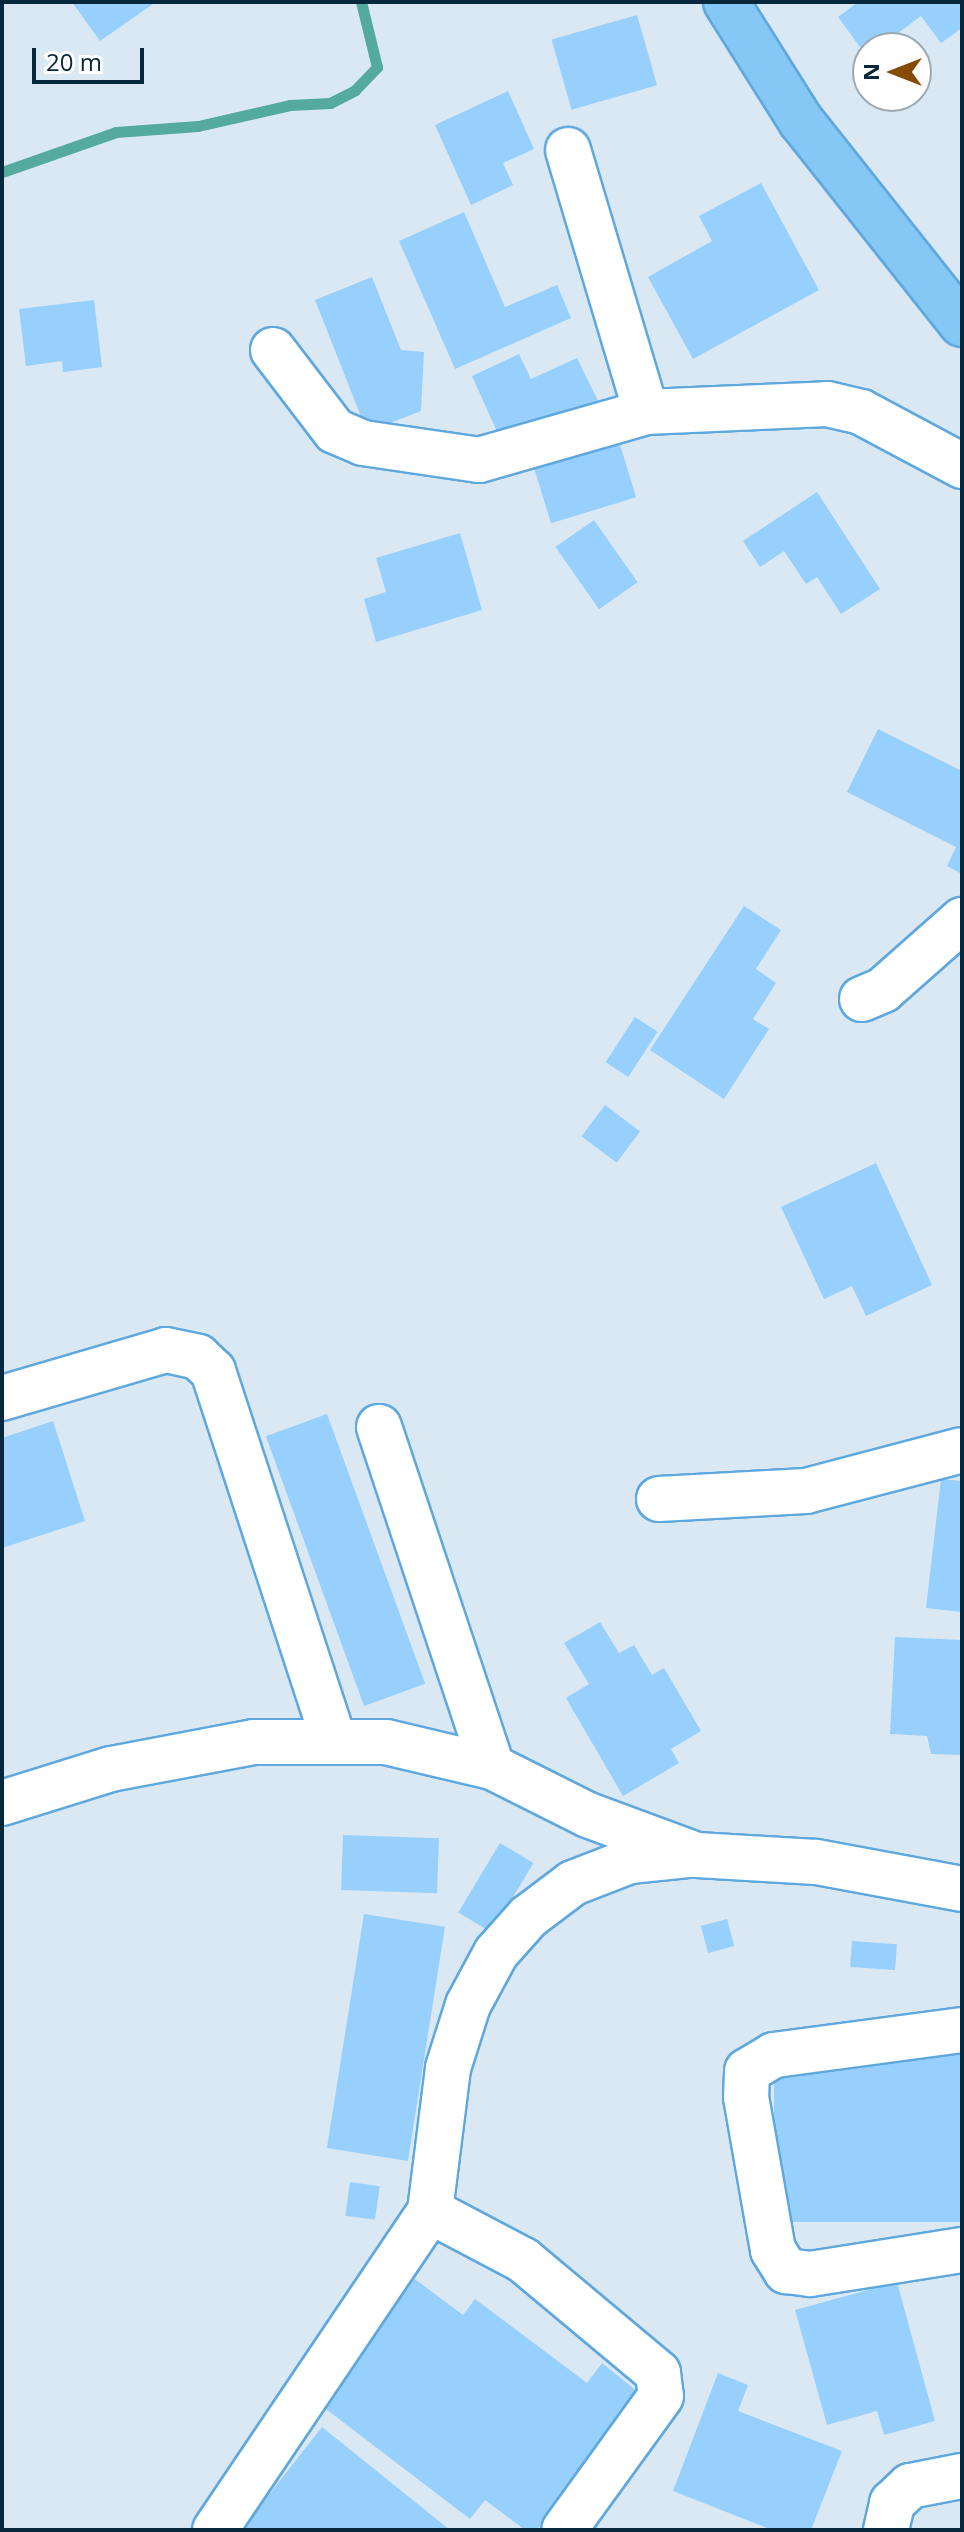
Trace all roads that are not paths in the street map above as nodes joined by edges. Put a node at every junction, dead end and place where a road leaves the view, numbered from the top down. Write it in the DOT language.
graph roads {
  1 [pos="726,2"];
  2 [pos="568,150"];
  3 [pos="962,324"];
  4 [pos="273,350"];
  5 [pos="646,412"];
  6 [pos="962,466"];
  7 [pos="962,920"];
  8 [pos="862,999"];
  9 [pos="2,1398"];
  10 [pos="379,1427"];
  11 [pos="962,1450"];
  12 [pos="659,1499"];
  13 [pos="334,1742"];
  14 [pos="492,1767"];
  15 [pos="2,1803"];
  16 [pos="697,1855"];
  17 [pos="962,1889"];
  18 [pos="962,2030"];
  19 [pos="430,2211"];
  20 [pos="962,2250"];
  21 [pos="962,2476"];
  22 [pos="215,2530"];
  23 [pos="564,2530"];
  24 [pos="886,2530"];
  1 -- 3 [label="main road"];
  2 -- 5 [label="street"];
  4 -- 5 [label="street"];
  5 -- 6 [label="street"];
  7 -- 8 [label="street"];
  9 -- 13 [label="street"];
  10 -- 14 [label="street"];
  11 -- 12 [label="street"];
  13 -- 14 [label="street"];
  13 -- 15 [label="street"];
  14 -- 16 [label="street"];
  16 -- 17 [label="street"];
  16 -- 19 [label="street"];
  18 -- 20 [label="street"];
  19 -- 22 [label="street"];
  19 -- 23 [label="street"];
  21 -- 24 [label="street"];
}
